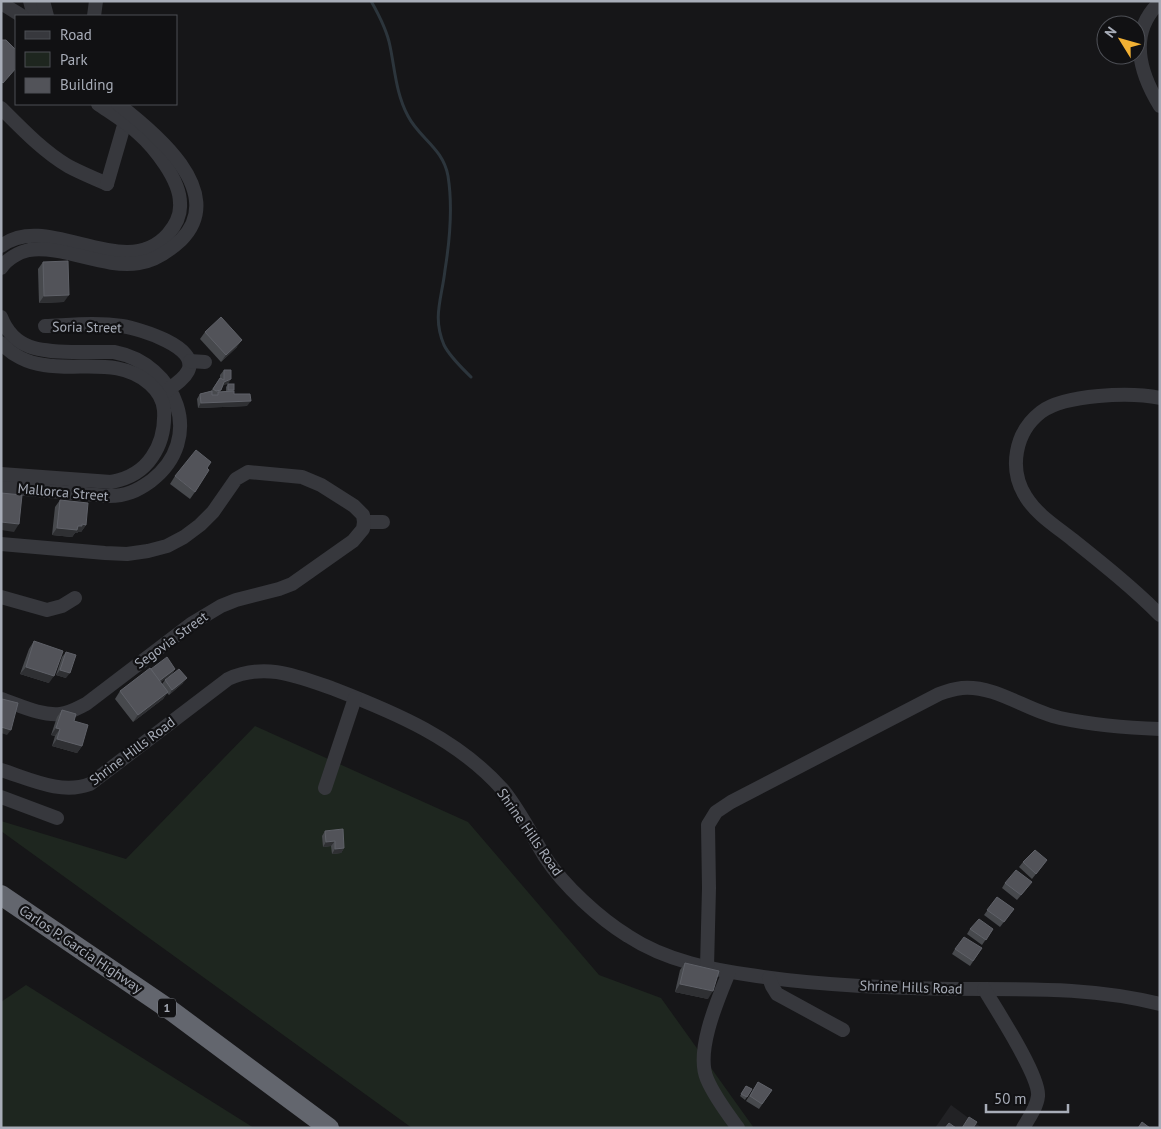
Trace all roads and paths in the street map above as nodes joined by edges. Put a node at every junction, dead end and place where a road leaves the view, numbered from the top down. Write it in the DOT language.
graph roads {
  1 [pos="30,1"];
  2 [pos="43,1"];
  3 [pos="96,1"];
  4 [pos="1160,2"];
  5 [pos="1,3"];
  6 [pos="20,15"];
  7 [pos="34,15"];
  8 [pos="47,15"];
  9 [pos="94,15"];
  10 [pos="101,105"];
  11 [pos="1160,106"];
  12 [pos="1,108"];
  13 [pos="123,112"];
  14 [pos="178,219"];
  15 [pos="192,225"];
  16 [pos="3,240"];
  17 [pos="1,268"];
  18 [pos="1,317"];
  19 [pos="45,326"];
  20 [pos="1,343"];
  21 [pos="190,361"];
  22 [pos="205,362"];
  23 [pos="164,392"];
  24 [pos="1160,398"];
  25 [pos="1,474"];
  26 [pos="65,485"];
  27 [pos="1,487"];
  28 [pos="364,522"];
  29 [pos="383,522"];
  30 [pos="1,544"];
  31 [pos="1,597"];
  32 [pos="76,598"];
  33 [pos="1160,615"];
  34 [pos="356,698"];
  35 [pos="1,699"];
  36 [pos="1160,729"];
  37 [pos="1,770"];
  38 [pos="325,788"];
  39 [pos="1,798"];
  40 [pos="57,818"];
  41 [pos="1,895"];
  42 [pos="707,967"];
  43 [pos="729,972"];
  44 [pos="769,978"];
  45 [pos="984,989"];
  46 [pos="1160,1004"];
  47 [pos="843,1030"];
  48 [pos="329,1128"];
  49 [pos="738,1128"];
  50 [pos="1023,1128"];
  1 -- 7 [label="street"];
  2 -- 8 [label="street"];
  3 -- 9 [label="street"];
  4 -- 11 [label="street"];
  5 -- 6 [label="street"];
  10 -- 13 [label="street"];
  12 -- 13 [label="street"];
  13 -- 14 [label="street"];
  13 -- 15 [label="street"];
  14 -- 15 [label="street"];
  14 -- 16 [label="street"];
  15 -- 17 [label="street"];
  18 -- 23 [label="street, Mallorca Street"];
  19 -- 21 [label="street, Soria Street"];
  20 -- 23 [label="street, Mallorca Street"];
  21 -- 22 [label="street"];
  21 -- 23 [label="street"];
  23 -- 26 [label="street, Mallorca Street"];
  24 -- 33 [label="street"];
  25 -- 26 [label="street, Mallorca Street"];
  26 -- 27 [label="street, Mallorca Street"];
  28 -- 29 [label="street"];
  28 -- 30 [label="street"];
  28 -- 35 [label="street, Segovia Street"];
  31 -- 32 [label="street"];
  34 -- 37 [label="street, Shrine Hills Road"];
  34 -- 38 [label="street"];
  34 -- 42 [label="street, Shrine Hills Road"];
  36 -- 42 [label="street"];
  39 -- 40 [label="street"];
  41 -- 48 [label="highway, Carlos P. Garcia Highway / 1"];
  42 -- 43 [label="street, Shrine Hills Road"];
  43 -- 44 [label="street, Shrine Hills Road"];
  43 -- 49 [label="street"];
  44 -- 45 [label="street, Shrine Hills Road"];
  44 -- 47 [label="street"];
  45 -- 46 [label="street, Shrine Hills Road"];
  45 -- 50 [label="street"];
}
